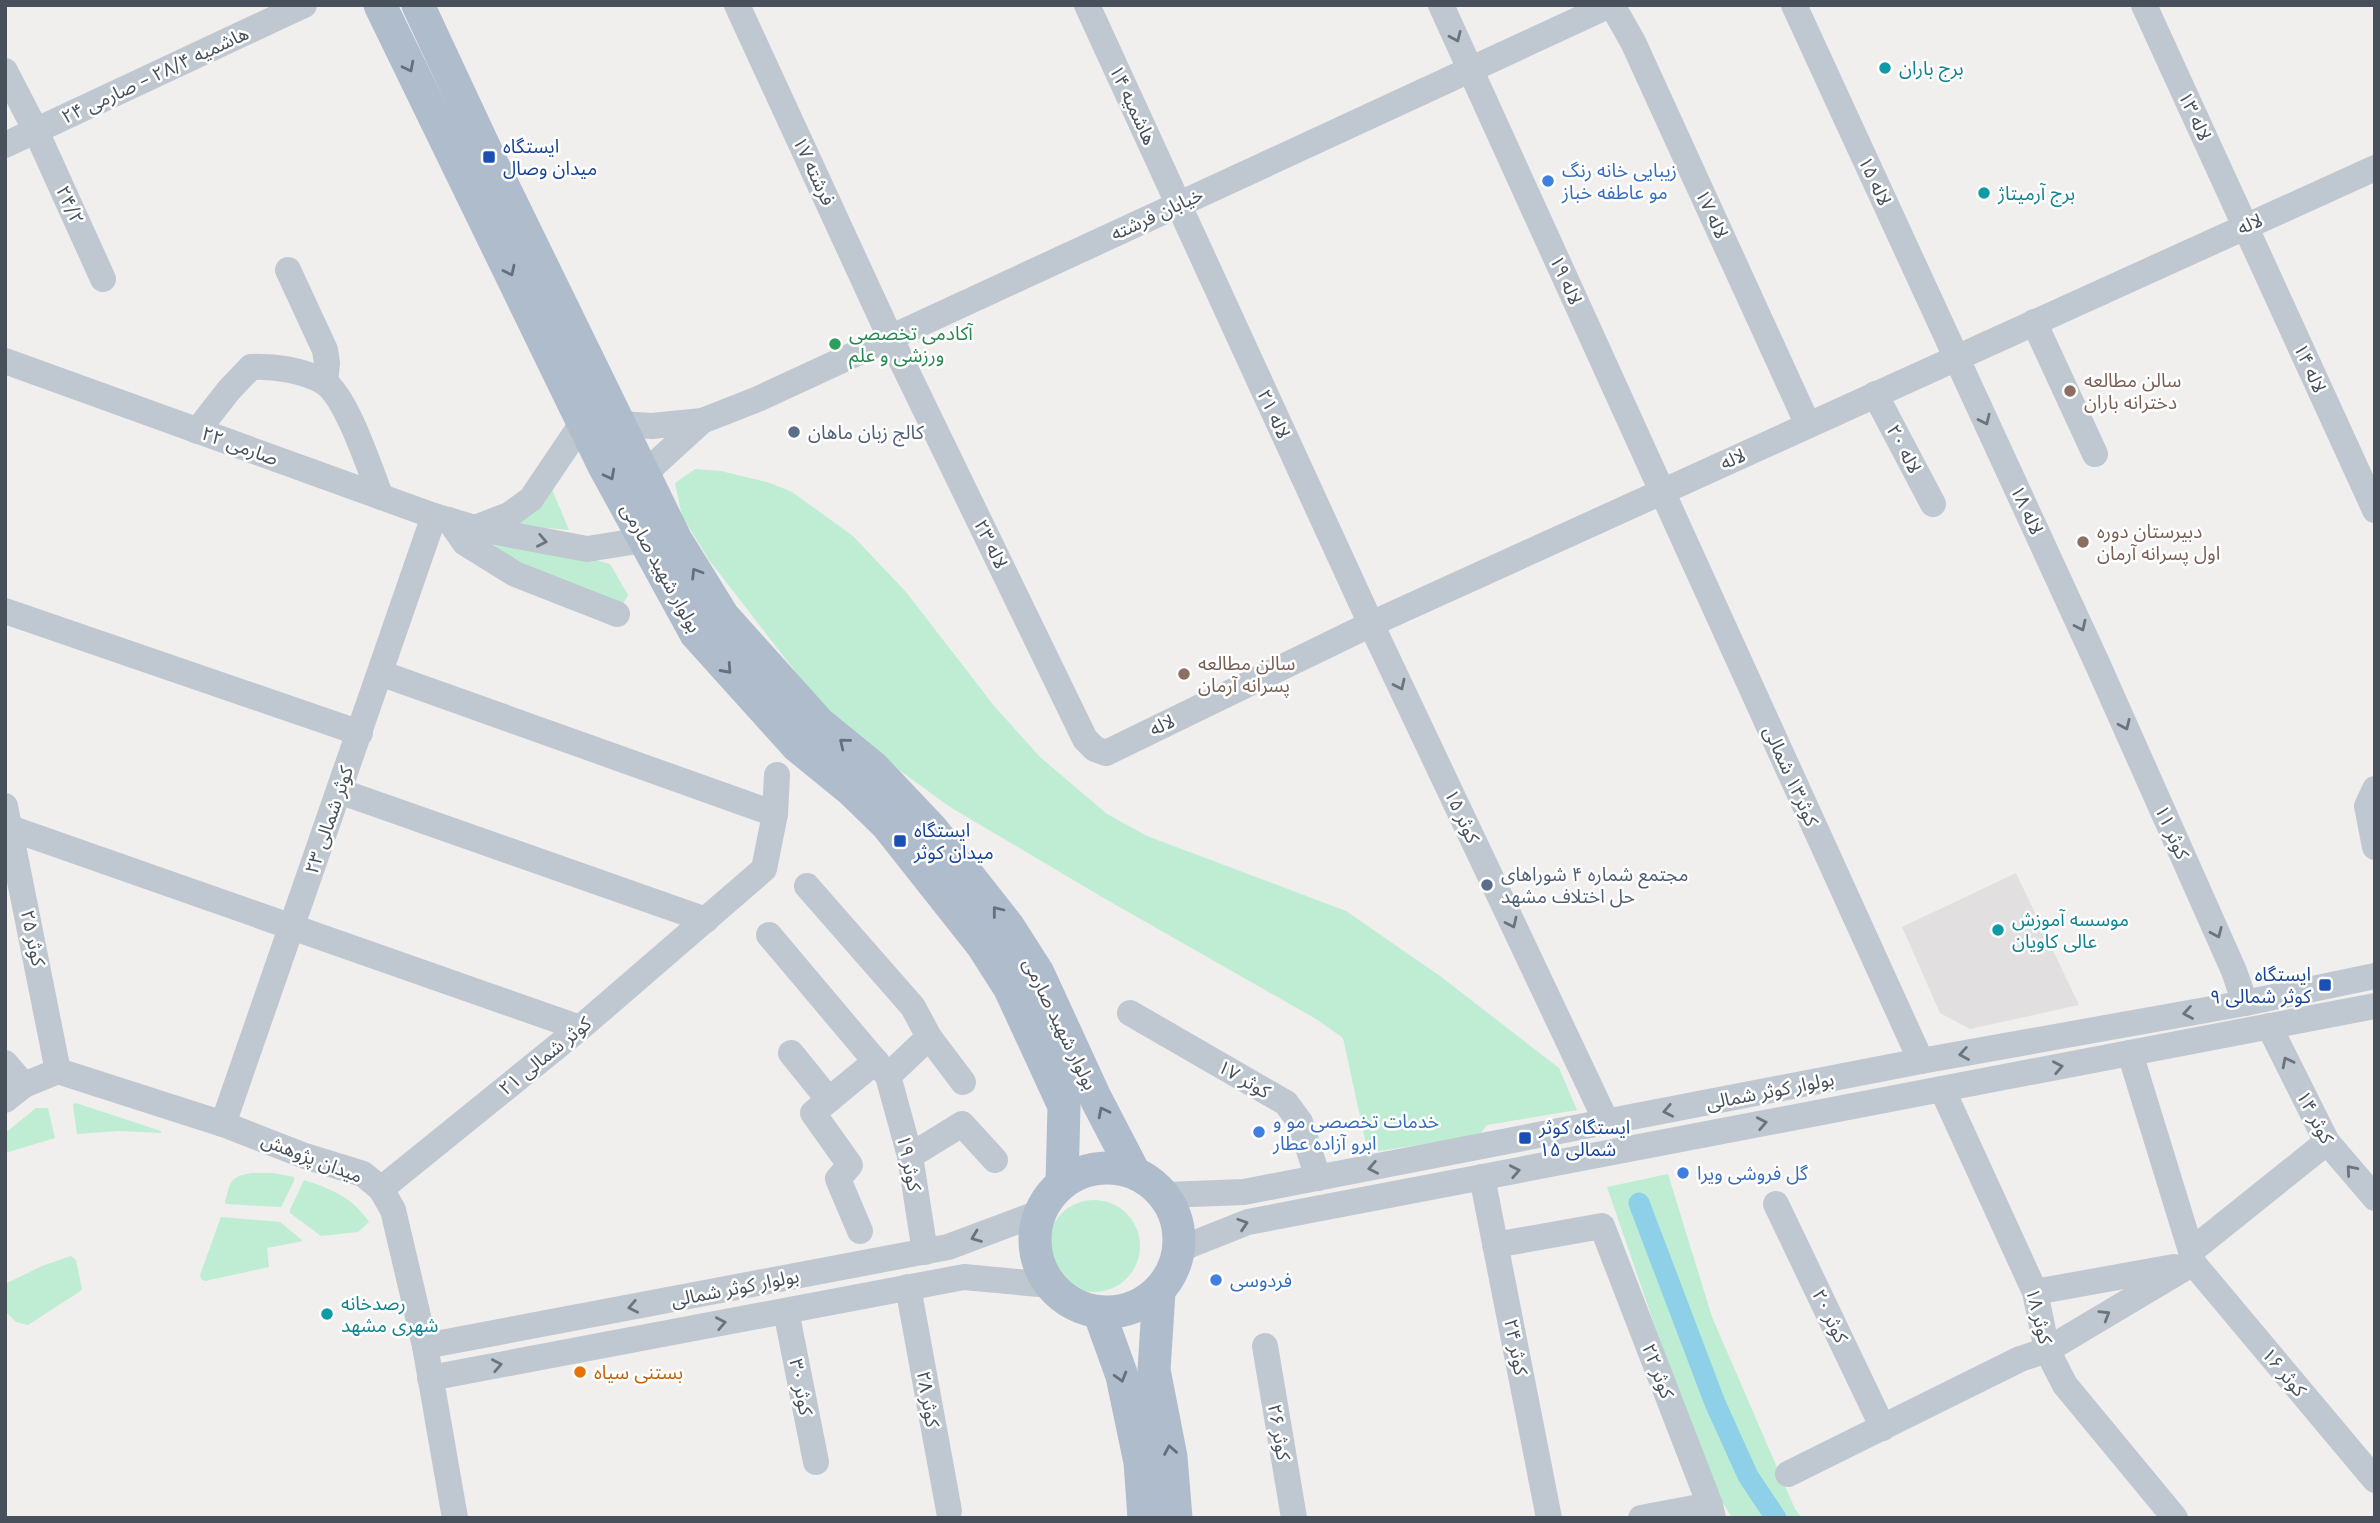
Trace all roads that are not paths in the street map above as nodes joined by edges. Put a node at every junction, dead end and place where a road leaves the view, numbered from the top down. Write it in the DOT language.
graph roads {
  1 [pos="304,5"];
  2 [pos="380,5"];
  3 [pos="418,5"];
  4 [pos="737,5"];
  5 [pos="1087,5"];
  6 [pos="1441,5"];
  7 [pos="1611,5"];
  8 [pos="1794,5"];
  9 [pos="2144,5"];
  10 [pos="1470,69"];
  11 [pos="5,72"];
  12 [pos="449,110"];
  13 [pos="36,131"];
  14 [pos="5,145"];
  15 [pos="2375,168"];
  16 [pos="1178,204"];
  17 [pos="2246,226"];
  18 [pos="288,270"];
  19 [pos="103,279"];
  20 [pos="2034,322"];
  21 [pos="891,337"];
  22 [pos="1956,358"];
  23 [pos="5,361"];
  24 [pos="325,383"];
  25 [pos="1875,394"];
  26 [pos="702,421"];
  27 [pos="583,422"];
  28 [pos="620,424"];
  29 [pos="1808,425"];
  30 [pos="197,431"];
  31 [pos="2095,454"];
  32 [pos="645,476"];
  33 [pos="1662,491"];
  34 [pos="381,497"];
  35 [pos="1933,504"];
  36 [pos="2375,510"];
  37 [pos="442,518"];
  38 [pos="475,528"];
  39 [pos="644,540"];
  40 [pos="5,611"];
  41 [pos="617,614"];
  42 [pos="1371,624"];
  43 [pos="2098,663"];
  44 [pos="380,673"];
  45 [pos="359,733"];
  46 [pos="1095,749"];
  47 [pos="777,775"];
  48 [pos="339,791"];
  49 [pos="2372,794"];
  50 [pos="775,814"];
  51 [pos="8,817"];
  52 [pos="2375,847"];
  53 [pos="13,874"];
  54 [pos="807,886"];
  55 [pos="706,920"];
  56 [pos="292,928"];
  57 [pos="769,935"];
  58 [pos="2375,976"];
  59 [pos="2245,1003"];
  60 [pos="2375,1006"];
  61 [pos="1130,1013"];
  62 [pos="2269,1026"];
  63 [pos="580,1028"];
  64 [pos="929,1037"];
  65 [pos="791,1052"];
  66 [pos="2130,1053"];
  67 [pos="1921,1061"];
  68 [pos="5,1063"];
  69 [pos="882,1068"];
  70 [pos="58,1071"];
  71 [pos="963,1082"];
  72 [pos="1942,1089"];
  73 [pos="14,1093"];
  74 [pos="829,1100"];
  75 [pos="1607,1123"];
  76 [pos="223,1124"];
  77 [pos="2327,1142"];
  78 [pos="910,1156"];
  79 [pos="995,1160"];
  80 [pos="1134,1172"];
  81 [pos="1482,1177"];
  82 [pos="1318,1178"];
  83 [pos="1062,1183"];
  84 [pos="381,1189"];
  85 [pos="1165,1195"];
  86 [pos="2375,1198"];
  87 [pos="1776,1204"];
  88 [pos="1040,1213"];
  89 [pos="860,1231"];
  90 [pos="1496,1245"];
  91 [pos="1180,1249"];
  92 [pos="925,1252"];
  93 [pos="2192,1257"];
  94 [pos="1050,1285"];
  95 [pos="908,1287"];
  96 [pos="1158,1292"];
  97 [pos="2035,1292"];
  98 [pos="786,1311"];
  99 [pos="1099,1312"];
  100 [pos="425,1346"];
  101 [pos="1265,1346"];
  102 [pos="2046,1350"];
  103 [pos="430,1378"];
  104 [pos="1883,1428"];
  105 [pos="816,1462"];
  106 [pos="1788,1474"];
  107 [pos="2375,1480"];
  108 [pos="949,1511"];
  109 [pos="1711,1511"];
  110 [pos="455,1518"];
  111 [pos="1144,1518"];
  112 [pos="1176,1518"];
  113 [pos="1294,1518"];
  114 [pos="1549,1518"];
  115 [pos="1641,1518"];
  116 [pos="2175,1518"];
  1 -- 13 [label="street, هاشمیه ۲۸/۴ - صارمی ۲۴"];
  2 -- 12 [label="main road, بولوار شهید صارمی, one-way"];
  3 -- 12 [label="main road, بولوار شهید صارمی"];
  4 -- 21 [label="street, فرشته ۱۷"];
  5 -- 16 [label="street, هاشمیه ۱۴"];
  6 -- 10 [label="street, لاله ۱۹, one-way"];
  7 -- 10 [label="street, خیابان فرشته"];
  7 -- 29 [label="street, لاله ۱۷"];
  8 -- 22 [label="street, لاله ۱۵"];
  9 -- 17 [label="street, لاله ۱۳"];
  10 -- 16 [label="street, خیابان فرشته"];
  10 -- 33 [label="street, لاله ۱۹"];
  11 -- 13 [label="street, ۲۴/۲"];
  12 -- 27 [label="main road, بولوار شهید صارمی, one-way"];
  12 -- 28 [label="main road, بولوار شهید صارمی"];
  13 -- 14 [label="street, هاشمیه ۲۸/۴ - صارمی ۲۴"];
  13 -- 19 [label="street, ۲۴/۲"];
  15 -- 17 [label="street, لاله"];
  16 -- 21 [label="street, خیابان فرشته"];
  16 -- 42 [label="street, لاله ۲۱"];
  17 -- 20 [label="street, لاله"];
  17 -- 36 [label="street, لاله ۱۴"];
  18 -- 24 [label="street"];
  20 -- 22 [label="street, لاله"];
  20 -- 31 [label="street"];
  21 -- 26 [label="street, خیابان فرشته"];
  21 -- 46 [label="street, لاله ۲۳"];
  22 -- 25 [label="street, لاله"];
  22 -- 43 [label="street, لاله ۱۸, one-way"];
  23 -- 30 [label="street, صارمی ۲۲"];
  24 -- 30 [label="street"];
  24 -- 34 [label="street"];
  25 -- 29 [label="street, لاله"];
  25 -- 35 [label="street, لاله ۲۰"];
  26 -- 28 [label="street, خیابان فرشته"];
  26 -- 32 [label="street, خیابان فرشته"];
  27 -- 38 [label="street"];
  27 -- 39 [label="main road, بولوار شهید صارمی, one-way"];
  28 -- 32 [label="main road, بولوار شهید صارمی"];
  29 -- 33 [label="street, لاله"];
  30 -- 34 [label="street, صارمی ۲۲"];
  80 -- 32 [label="main road, بولوار شهید صارمی, one-way"];
  33 -- 42 [label="street, لاله"];
  33 -- 67 [label="street, کوثر۱۳ شمالی"];
  34 -- 37 [label="street, صارمی ۲۲"];
  37 -- 38 [label="street, صارمی ۲۲"];
  37 -- 41 [label="street"];
  37 -- 44 [label="street, کوثر شمالی ۲۳"];
  38 -- 39 [label="street, صارمی ۲۲, one-way"];
  39 -- 83 [label="main road, بولوار شهید صارمی, one-way"];
  40 -- 45 [label="street"];
  42 -- 46 [label="street, لاله"];
  42 -- 75 [label="street, کوثر ۱۵, one-way"];
  43 -- 59 [label="street, کوثر ۱۱, one-way"];
  44 -- 45 [label="street, کوثر شمالی ۲۳"];
  44 -- 50 [label="street"];
  45 -- 48 [label="street, کوثر شمالی ۲۳"];
  47 -- 50 [label="street, کوثر شمالی ۲۱"];
  48 -- 55 [label="street"];
  48 -- 56 [label="street, کوثر شمالی ۲۳"];
  49 -- 52 [label="street"];
  50 -- 55 [label="street, کوثر شمالی ۲۱"];
  51 -- 53 [label="street, کوثر ۲۵"];
  51 -- 56 [label="street"];
  53 -- 70 [label="street, کوثر ۲۵"];
  54 -- 64 [label="street"];
  55 -- 63 [label="street, کوثر شمالی ۲۱"];
  56 -- 63 [label="street"];
  56 -- 76 [label="street, کوثر شمالی ۲۳"];
  57 -- 69 [label="street"];
  58 -- 59 [label="street, بولوار کوثر شمالی"];
  59 -- 67 [label="street, بولوار کوثر شمالی, one-way"];
  60 -- 62 [label="street, بولوار کوثر شمالی"];
  61 -- 82 [label="street, کوثر ۱۷"];
  62 -- 66 [label="street, بولوار کوثر شمالی"];
  77 -- 62 [label="street, کوثر ۱۴, one-way"];
  63 -- 84 [label="street, کوثر شمالی ۲۱"];
  64 -- 69 [label="street"];
  64 -- 71 [label="street"];
  65 -- 74 [label="street"];
  72 -- 66 [label="street, بولوار کوثر شمالی, one-way"];
  66 -- 93 [label="street, کوثر ۱۶"];
  67 -- 75 [label="street, بولوار کوثر شمالی, one-way"];
  68 -- 73 [label="street"];
  69 -- 74 [label="street"];
  69 -- 78 [label="street, کوثر ۱۹"];
  70 -- 73 [label="street"];
  70 -- 76 [label="street, میدان پژوهش"];
  81 -- 72 [label="street, بولوار کوثر شمالی, one-way"];
  72 -- 97 [label="street, کوثر ۱۸"];
  74 -- 89 [label="street"];
  75 -- 82 [label="street, بولوار کوثر شمالی, one-way"];
  76 -- 84 [label="street, میدان پژوهش"];
  86 -- 77 [label="street, کوثر ۱۴, one-way"];
  77 -- 93 [label="street"];
  78 -- 79 [label="street"];
  78 -- 92 [label="street, کوثر ۱۹"];
  80 -- 83 [label="main road"];
  80 -- 85 [label="main road"];
  81 -- 90 [label="street, کوثر ۲۴"];
  91 -- 81 [label="street, بولوار کوثر شمالی, one-way"];
  82 -- 85 [label="street, بولوار کوثر شمالی"];
  83 -- 88 [label="main road"];
  84 -- 100 [label="street, میدان پژوهش"];
  85 -- 91 [label="main road"];
  87 -- 104 [label="street, کوثر ۲۰"];
  88 -- 92 [label="street, بولوار کوثر شمالی, one-way"];
  88 -- 94 [label="main road"];
  90 -- 109 [label="street, کوثر ۲۲"];
  90 -- 114 [label="street, کوثر ۲۴"];
  91 -- 96 [label="main road"];
  92 -- 100 [label="street, بولوار کوثر شمالی, one-way"];
  93 -- 97 [label="street"];
  102 -- 93 [label="street, one-way"];
  93 -- 107 [label="street, کوثر ۱۶"];
  94 -- 95 [label="street, بولوار کوثر شمالی"];
  94 -- 99 [label="main road"];
  95 -- 98 [label="street, بولوار کوثر شمالی"];
  95 -- 108 [label="street, کوثر ۲۸"];
  96 -- 99 [label="main road"];
  112 -- 96 [label="main road, one-way"];
  97 -- 102 [label="street, کوثر ۱۸"];
  103 -- 98 [label="street, بولوار کوثر شمالی, one-way"];
  98 -- 105 [label="street, کوثر ۳۰"];
  99 -- 111 [label="main road, one-way"];
  100 -- 103 [label="street, میدان پژوهش"];
  101 -- 113 [label="street, کوثر ۲۶"];
  102 -- 104 [label="street"];
  102 -- 116 [label="street, کوثر ۱۸"];
  103 -- 110 [label="street, میدان پژوهش"];
  104 -- 106 [label="street"];
  109 -- 115 [label="street"];
}
